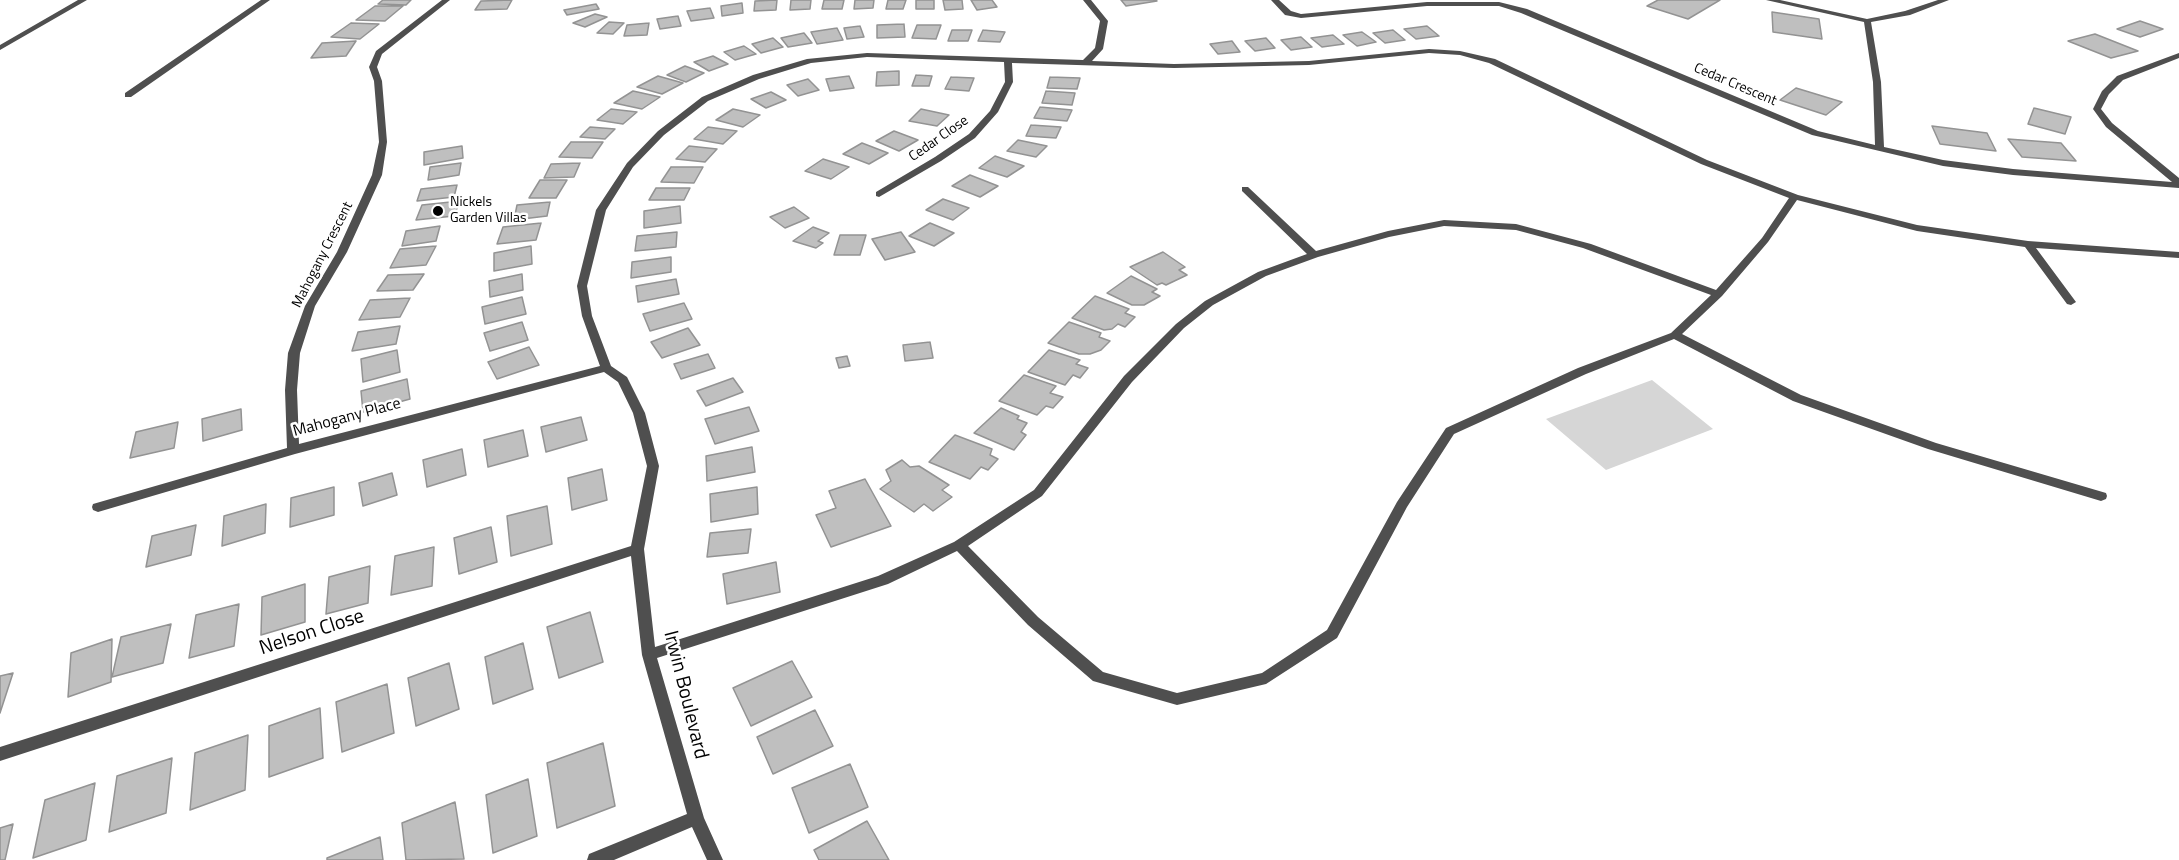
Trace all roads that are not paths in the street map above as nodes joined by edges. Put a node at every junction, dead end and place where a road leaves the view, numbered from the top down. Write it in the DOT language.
graph roads {
  1 [pos="83,0"];
  2 [pos="266,0"];
  3 [pos="446,0"];
  4 [pos="1087,0"];
  5 [pos="1275,0"];
  6 [pos="1770,0"];
  7 [pos="1945,0"];
  8 [pos="1867,21"];
  9 [pos="0,48"];
  10 [pos="2179,55"];
  11 [pos="1008,61"];
  12 [pos="1084,64"];
  13 [pos="128,95"];
  14 [pos="1880,149"];
  15 [pos="2179,184"];
  16 [pos="1245,189"];
  17 [pos="879,194"];
  18 [pos="1794,198"];
  19 [pos="2028,244"];
  20 [pos="1314,255"];
  21 [pos="2179,255"];
  22 [pos="1718,294"];
  23 [pos="2071,302"];
  24 [pos="1675,335"];
  25 [pos="606,368"];
  26 [pos="292,450"];
  27 [pos="2101,496"];
  28 [pos="98,507"];
  29 [pos="958,545"];
  30 [pos="637,549"];
  31 [pos="649,655"];
  32 [pos="0,754"];
  33 [pos="696,818"];
  34 [pos="595,860"];
  35 [pos="715,860"];
  1 -- 9 [label="street"];
  2 -- 13 [label="street"];
  3 -- 26 [label="street, Mahogany Crescent"];
  4 -- 12 [label="street"];
  5 -- 14 [label="street, Cedar Crescent"];
  6 -- 8 [label="street"];
  7 -- 8 [label="street"];
  8 -- 14 [label="street"];
  10 -- 15 [label="street"];
  11 -- 12 [label="street"];
  11 -- 17 [label="street, Cedar Close"];
  11 -- 25 [label="street"];
  12 -- 18 [label="street"];
  14 -- 15 [label="street, Cedar Crescent"];
  16 -- 20 [label="street"];
  18 -- 19 [label="street"];
  18 -- 22 [label="street"];
  19 -- 21 [label="street"];
  19 -- 23 [label="street"];
  20 -- 22 [label="street"];
  20 -- 29 [label="street"];
  22 -- 24 [label="street"];
  24 -- 27 [label="street"];
  24 -- 29 [label="street"];
  25 -- 26 [label="street, Mahogany Place"];
  25 -- 30 [label="street, Irwin Boulevard"];
  26 -- 28 [label="street, Mahogany Place"];
  29 -- 31 [label="street"];
  30 -- 31 [label="street, Irwin Boulevard"];
  30 -- 32 [label="street, Nelson Close"];
  31 -- 33 [label="street, Irwin Boulevard"];
  33 -- 34 [label="street"];
  33 -- 35 [label="street, Irwin Boulevard"];
}
